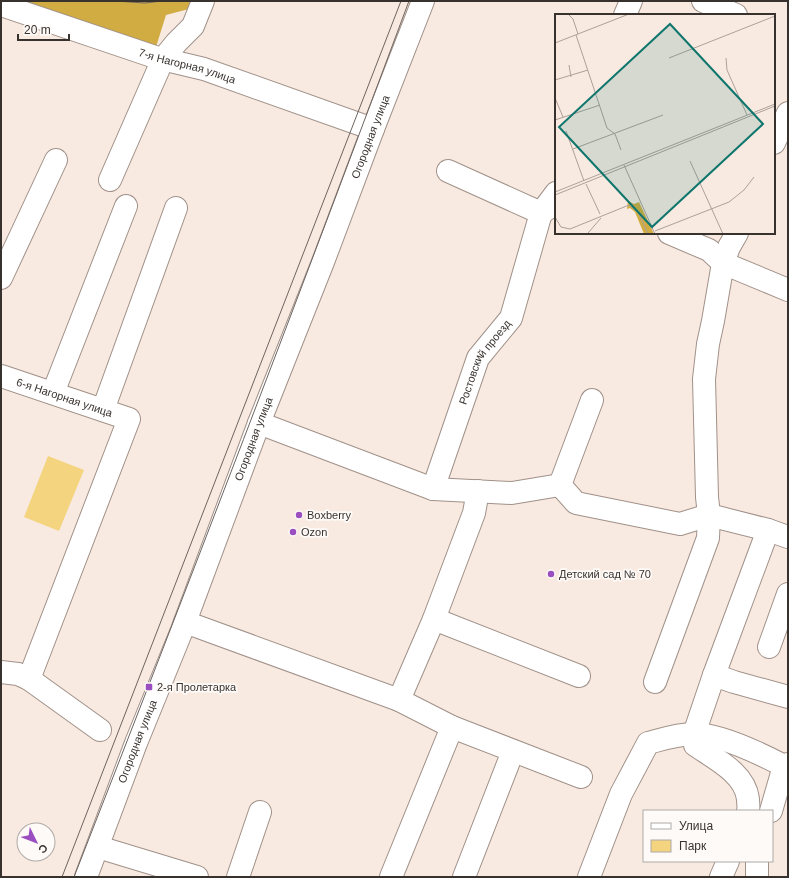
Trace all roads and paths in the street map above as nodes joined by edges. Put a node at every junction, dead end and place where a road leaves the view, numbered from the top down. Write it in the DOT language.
graph roads {
  1 [pos="203,1"];
  2 [pos="423,1"];
  3 [pos="631,1"];
  4 [pos="703,1"];
  5 [pos="1,4"];
  6 [pos="625,14"];
  7 [pos="734,14"];
  8 [pos="163,59"];
  9 [pos="788,113"];
  10 [pos="373,129"];
  11 [pos="775,141"];
  12 [pos="56,160"];
  13 [pos="448,171"];
  14 [pos="110,180"];
  15 [pos="555,195"];
  16 [pos="126,206"];
  17 [pos="176,208"];
  18 [pos="548,208"];
  19 [pos="671,234"];
  20 [pos="736,234"];
  21 [pos="724,263"];
  22 [pos="1,278"];
  23 [pos="788,290"];
  24 [pos="1,376"];
  25 [pos="53,393"];
  26 [pos="592,400"];
  27 [pos="103,410"];
  28 [pos="259,423"];
  29 [pos="560,485"];
  30 [pos="433,489"];
  31 [pos="478,491"];
  32 [pos="709,515"];
  33 [pos="768,530"];
  34 [pos="788,537"];
  35 [pos="788,594"];
  36 [pos="434,619"];
  37 [pos="185,622"];
  38 [pos="769,647"];
  39 [pos="1,672"];
  40 [pos="714,675"];
  41 [pos="579,676"];
  42 [pos="29,679"];
  43 [pos="655,682"];
  44 [pos="788,697"];
  45 [pos="399,700"];
  46 [pos="452,727"];
  47 [pos="100,730"];
  48 [pos="694,734"];
  49 [pos="513,751"];
  50 [pos="786,765"];
  51 [pos="581,777"];
  52 [pos="748,810"];
  53 [pos="771,810"];
  54 [pos="260,812"];
  55 [pos="98,847"];
  56 [pos="728,862"];
  57 [pos="757,862"];
  58 [pos="86,877"];
  59 [pos="197,877"];
  60 [pos="238,877"];
  61 [pos="391,877"];
  62 [pos="464,877"];
  63 [pos="589,877"];
  64 [pos="721,877"];
  65 [pos="757,877"];
  1 -- 8 [label="street"];
  2 -- 10 [label="street, Огородная улица"];
  3 -- 6 [label="street"];
  4 -- 7 [label="street"];
  5 -- 8 [label="street, 7-я Нагорная улица"];
  8 -- 10 [label="street, 7-я Нагорная улица"];
  8 -- 14 [label="street"];
  9 -- 11 [label="street"];
  10 -- 28 [label="street, Огородная улица"];
  12 -- 22 [label="street"];
  13 -- 18 [label="street"];
  15 -- 18 [label="street, Ростовский проезд"];
  16 -- 25 [label="street"];
  17 -- 27 [label="street"];
  18 -- 30 [label="street, Ростовский проезд"];
  19 -- 21 [label="street"];
  20 -- 21 [label="street"];
  21 -- 23 [label="street"];
  21 -- 32 [label="street"];
  24 -- 25 [label="street, 6-я Нагорная улица"];
  25 -- 27 [label="street, 6-я Нагорная улица"];
  26 -- 29 [label="street"];
  27 -- 42 [label="street, 6-я Нагорная улица"];
  28 -- 30 [label="street"];
  28 -- 37 [label="street, Огородная улица"];
  29 -- 31 [label="street"];
  29 -- 32 [label="street"];
  30 -- 31 [label="street"];
  31 -- 36 [label="street"];
  32 -- 33 [label="street"];
  32 -- 43 [label="street"];
  33 -- 34 [label="street"];
  33 -- 40 [label="street"];
  35 -- 38 [label="street"];
  36 -- 41 [label="street"];
  36 -- 45 [label="street"];
  37 -- 45 [label="street"];
  37 -- 55 [label="street, Огородная улица"];
  39 -- 42 [label="street"];
  40 -- 44 [label="street"];
  40 -- 48 [label="street"];
  42 -- 47 [label="street"];
  45 -- 46 [label="street"];
  46 -- 49 [label="street"];
  46 -- 61 [label="street"];
  48 -- 50 [label="street"];
  48 -- 52 [label="street"];
  48 -- 63 [label="street"];
  49 -- 51 [label="street"];
  49 -- 62 [label="street"];
  50 -- 53 [label="street"];
  54 -- 60 [label="street"];
  55 -- 58 [label="street, Огородная улица"];
  55 -- 59 [label="street"];
  56 -- 64 [label="street"];
  57 -- 65 [label="street"];
}
